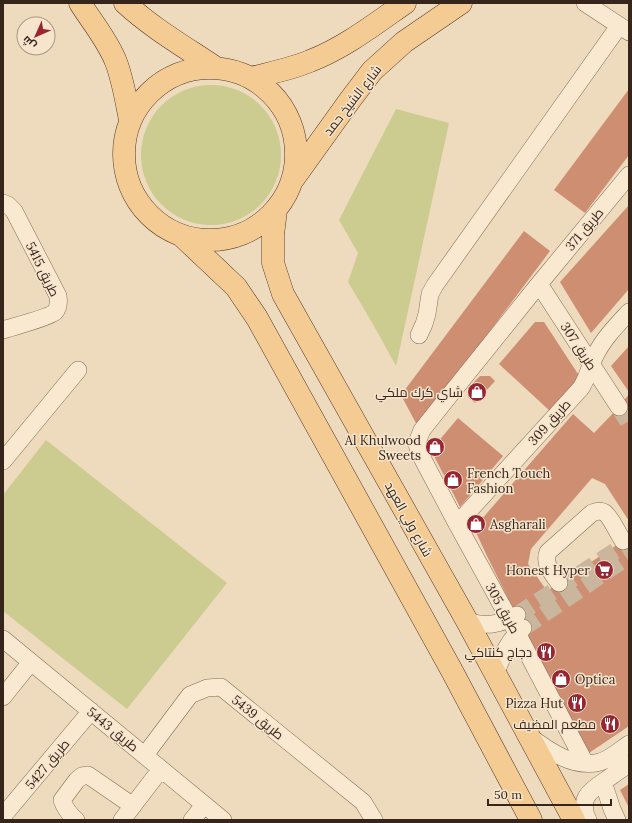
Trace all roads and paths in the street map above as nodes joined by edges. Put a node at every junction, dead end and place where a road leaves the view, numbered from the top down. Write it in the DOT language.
graph roads {
  1 [pos="80,3"];
  2 [pos="125,3"];
  3 [pos="405,3"];
  4 [pos="461,3"];
  5 [pos="585,3"];
  6 [pos="624,29"];
  7 [pos="216,68"];
  8 [pos="251,78"];
  9 [pos="130,120"];
  10 [pos="629,175"];
  11 [pos="293,179"];
  12 [pos="3,203"];
  13 [pos="276,210"];
  14 [pos="182,236"];
  15 [pos="539,284"];
  16 [pos="629,312"];
  17 [pos="3,330"];
  18 [pos="419,336"];
  19 [pos="591,364"];
  20 [pos="78,370"];
  21 [pos="619,407"];
  22 [pos="420,454"];
  23 [pos="3,460"];
  24 [pos="456,524"];
  25 [pos="623,541"];
  26 [pos="559,583"];
  27 [pos="467,621"];
  28 [pos="516,624"];
  29 [pos="3,639"];
  30 [pos="31,662"];
  31 [pos="496,673"];
  32 [pos="3,697"];
  33 [pos="91,711"];
  34 [pos="529,736"];
  35 [pos="629,744"];
  36 [pos="145,755"];
  37 [pos="585,763"];
  38 [pos="629,764"];
  39 [pos="161,768"];
  40 [pos="603,782"];
  41 [pos="204,805"];
  42 [pos="133,806"];
  43 [pos="3,816"];
  44 [pos="76,820"];
  45 [pos="122,820"];
  46 [pos="192,820"];
  47 [pos="223,820"];
  48 [pos="374,820"];
  49 [pos="530,820"];
  50 [pos="574,820"];
  51 [pos="588,820"];
  52 [pos="617,820"];
  1 -- 9 [label="main road"];
  2 -- 7 [label="main road"];
  3 -- 8 [label="main road"];
  4 -- 11 [label="main road, شارع الشيخ حمد"];
  5 -- 6 [label="street"];
  6 -- 18 [label="street"];
  7 -- 8 [label="main road"];
  7 -- 9 [label="main road"];
  8 -- 11 [label="main road"];
  9 -- 14 [label="main road"];
  10 -- 15 [label="street, طريق 371"];
  11 -- 13 [label="main road"];
  12 -- 17 [label="street, طريق 5415"];
  13 -- 14 [label="main road"];
  13 -- 27 [label="main road, شارع ولي العهد"];
  14 -- 49 [label="main road"];
  15 -- 19 [label="street, طريق 307"];
  15 -- 22 [label="street, طريق 371"];
  16 -- 19 [label="street, طريق 309"];
  19 -- 21 [label="street, طريق 307"];
  19 -- 24 [label="street, طريق 309"];
  20 -- 23 [label="street"];
  22 -- 24 [label="street, طريق 305"];
  24 -- 28 [label="street, طريق 305"];
  25 -- 26 [label="street"];
  27 -- 28 [label="street"];
  27 -- 31 [label="main road, شارع ولي العهد"];
  28 -- 31 [label="street"];
  28 -- 37 [label="street, طريق 305"];
  29 -- 30 [label="street, طريق 5443"];
  30 -- 32 [label="street"];
  30 -- 33 [label="street, طريق 5443"];
  31 -- 34 [label="main road, شارع ولي العهد"];
  33 -- 36 [label="street, طريق 5443"];
  33 -- 43 [label="street, طريق 5427"];
  34 -- 37 [label="street"];
  34 -- 50 [label="main road, شارع ولي العهد"];
  35 -- 37 [label="street"];
  36 -- 39 [label="street, طريق 5443"];
  36 -- 48 [label="street, طريق 5439"];
  38 -- 40 [label="street"];
  39 -- 41 [label="street, طريق 5443"];
  39 -- 42 [label="street"];
  40 -- 51 [label="street"];
  40 -- 52 [label="street"];
  41 -- 46 [label="street"];
  41 -- 47 [label="street, طريق 5443"];
  42 -- 44 [label="street"];
  42 -- 45 [label="street"];
}
